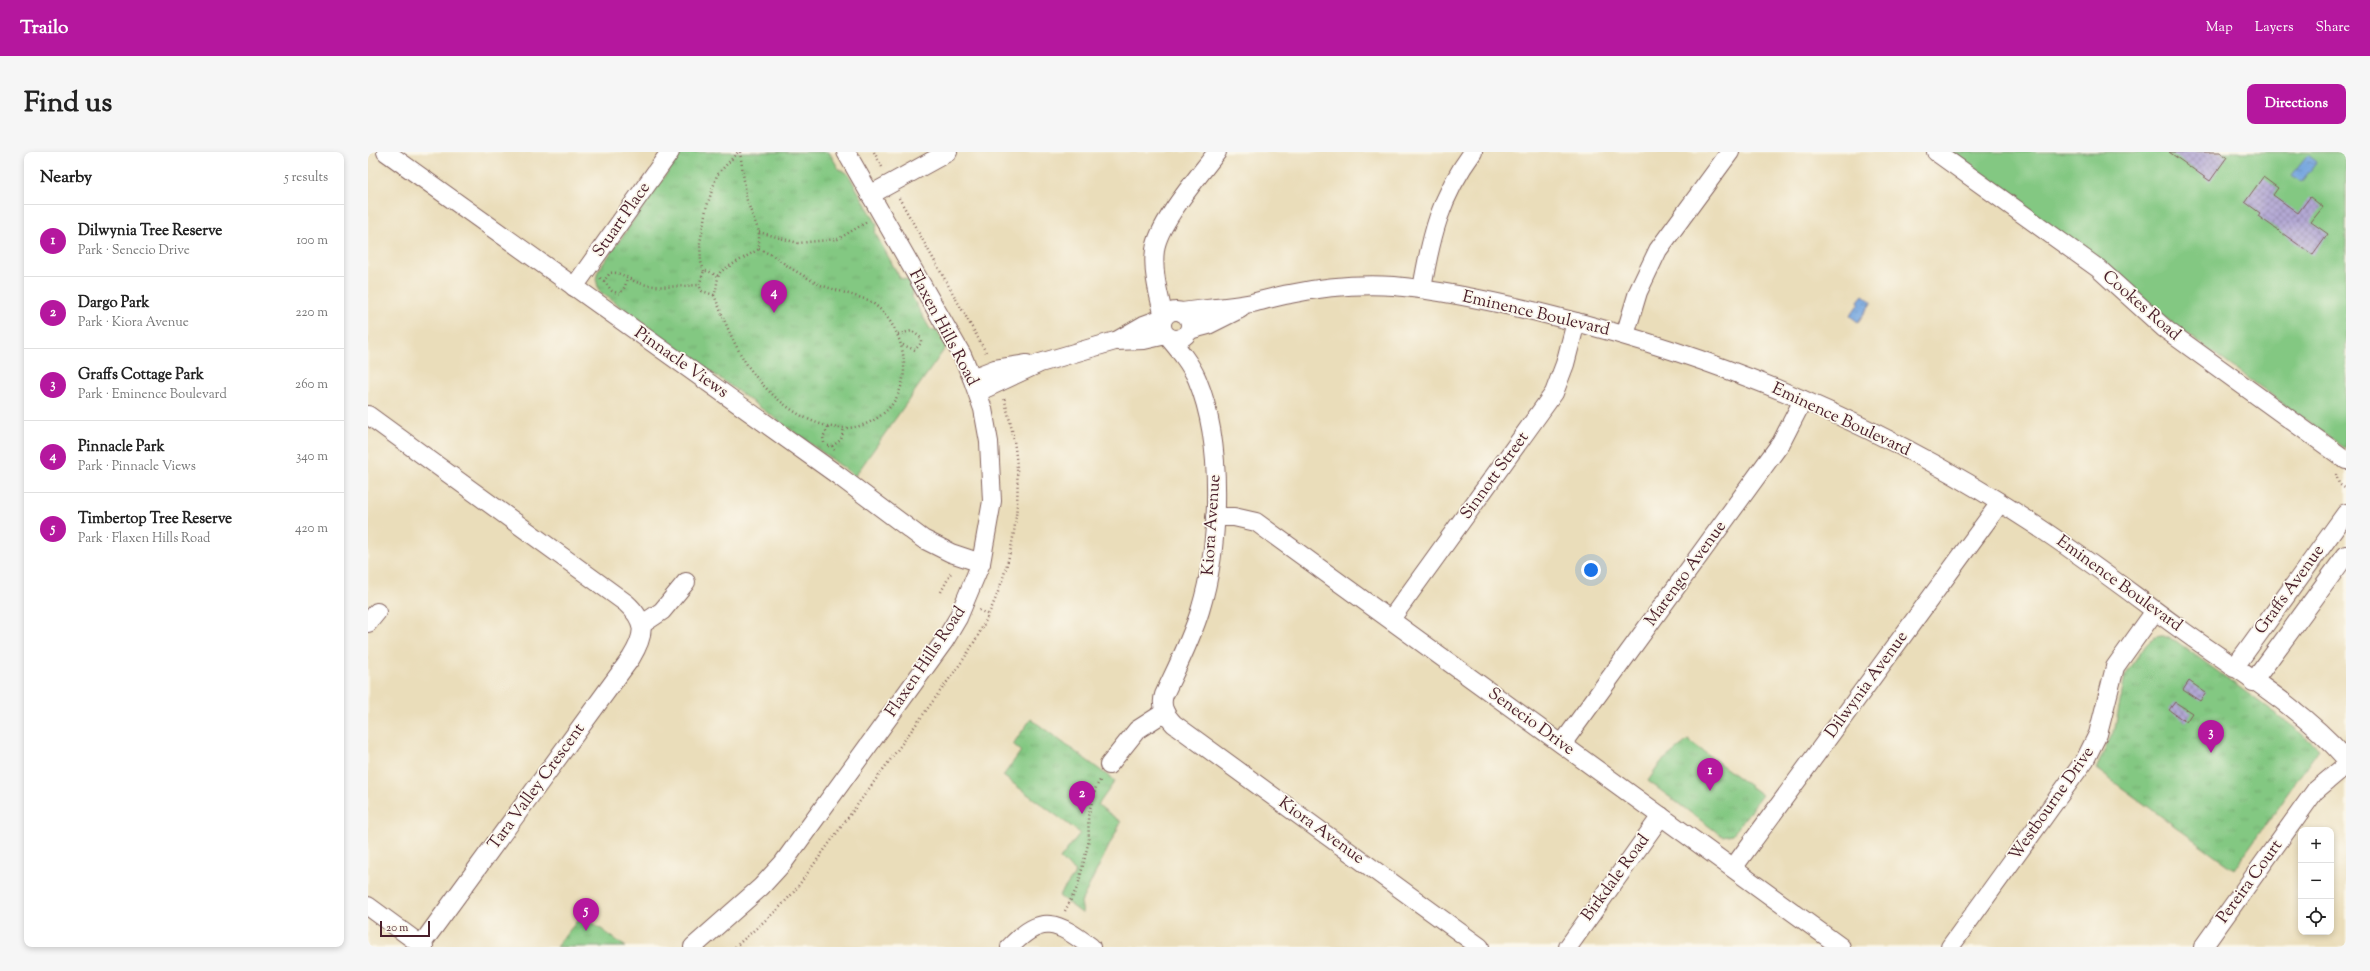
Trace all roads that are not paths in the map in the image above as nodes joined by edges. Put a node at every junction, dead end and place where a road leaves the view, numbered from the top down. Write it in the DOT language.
graph roads {
  1 [pos="386,152"];
  2 [pos="670,152"];
  3 [pos="846,152"];
  4 [pos="948,152"];
  5 [pos="1217,152"];
  6 [pos="1473,152"];
  7 [pos="1730,152"];
  8 [pos="1936,152"];
  9 [pos="870,195"];
  10 [pos="574,287"];
  11 [pos="1422,289"];
  12 [pos="1253,302"];
  13 [pos="1170,322"];
  14 [pos="1576,322"];
  15 [pos="1189,331"];
  16 [pos="1625,335"];
  17 [pos="1197,378"];
  18 [pos="975,385"];
  19 [pos="1803,400"];
  20 [pos="368,415"];
  21 [pos="2346,460"];
  22 [pos="2000,503"];
  23 [pos="2346,513"];
  24 [pos="1215,517"];
  25 [pos="2346,555"];
  26 [pos="981,563"];
  27 [pos="686,582"];
  28 [pos="2155,611"];
  29 [pos="1391,619"];
  30 [pos="641,625"];
  31 [pos="2234,668"];
  32 [pos="2253,682"];
  33 [pos="1165,712"];
  34 [pos="1562,744"];
  35 [pos="2346,758"];
  36 [pos="1110,765"];
  37 [pos="2346,765"];
  38 [pos="1661,816"];
  39 [pos="1733,868"];
  40 [pos="368,906"];
  41 [pos="704,944"];
  42 [pos="1568,945"];
  43 [pos="423,946"];
  44 [pos="1010,947"];
  45 [pos="1091,947"];
  46 [pos="1480,947"];
  47 [pos="1841,947"];
  48 [pos="1950,947"];
  49 [pos="2203,947"];
  1 -- 10 [label="street, Pinnacle Views"];
  2 -- 10 [label="street, Stuart Place"];
  3 -- 9 [label="street, Flaxen Hills Road"];
  4 -- 9 [label="street"];
  5 -- 13 [label="street"];
  6 -- 11 [label="street"];
  7 -- 16 [label="street"];
  8 -- 21 [label="street, Cookes Road"];
  9 -- 18 [label="street, Flaxen Hills Road"];
  10 -- 26 [label="street, Pinnacle Views"];
  11 -- 12 [label="street, Eminence Boulevard"];
  11 -- 14 [label="street, Eminence Boulevard"];
  12 -- 13 [label="street, Eminence Boulevard"];
  12 -- 15 [label="street, Eminence Boulevard"];
  13 -- 15 [label="street, Kiora Avenue"];
  13 -- 17 [label="street, Kiora Avenue"];
  13 -- 18 [label="street, Eminence Boulevard"];
  14 -- 16 [label="street, Eminence Boulevard"];
  14 -- 29 [label="street, Sinnott Street"];
  15 -- 17 [label="street, Kiora Avenue"];
  16 -- 19 [label="street, Eminence Boulevard"];
  17 -- 24 [label="street, Kiora Avenue"];
  18 -- 26 [label="street, Flaxen Hills Road"];
  19 -- 22 [label="street, Eminence Boulevard"];
  19 -- 34 [label="street, Marengo Avenue"];
  20 -- 30 [label="street"];
  22 -- 28 [label="street, Eminence Boulevard"];
  22 -- 39 [label="street, Dilwynia Avenue"];
  23 -- 31 [label="street, Graffs Avenue"];
  24 -- 29 [label="street, Senecio Drive"];
  24 -- 33 [label="street, Kiora Avenue"];
  25 -- 32 [label="street, Graffs Avenue"];
  26 -- 41 [label="street, Flaxen Hills Road"];
  27 -- 30 [label="street"];
  28 -- 31 [label="street, Eminence Boulevard"];
  28 -- 48 [label="street, Westbourne Drive"];
  29 -- 34 [label="street, Senecio Drive"];
  30 -- 43 [label="street, Tara Valley Crescent"];
  31 -- 32 [label="street, Eminence Boulevard"];
  32 -- 35 [label="street, Eminence Boulevard"];
  33 -- 36 [label="street"];
  33 -- 46 [label="street, Kiora Avenue"];
  34 -- 38 [label="street, Senecio Drive"];
  37 -- 49 [label="street, Pereira Court"];
  38 -- 39 [label="street, Senecio Drive"];
  38 -- 42 [label="street, Birkdale Road"];
  39 -- 47 [label="street, Senecio Drive"];
  40 -- 43 [label="street"];
  44 -- 45 [label="street"];
}
